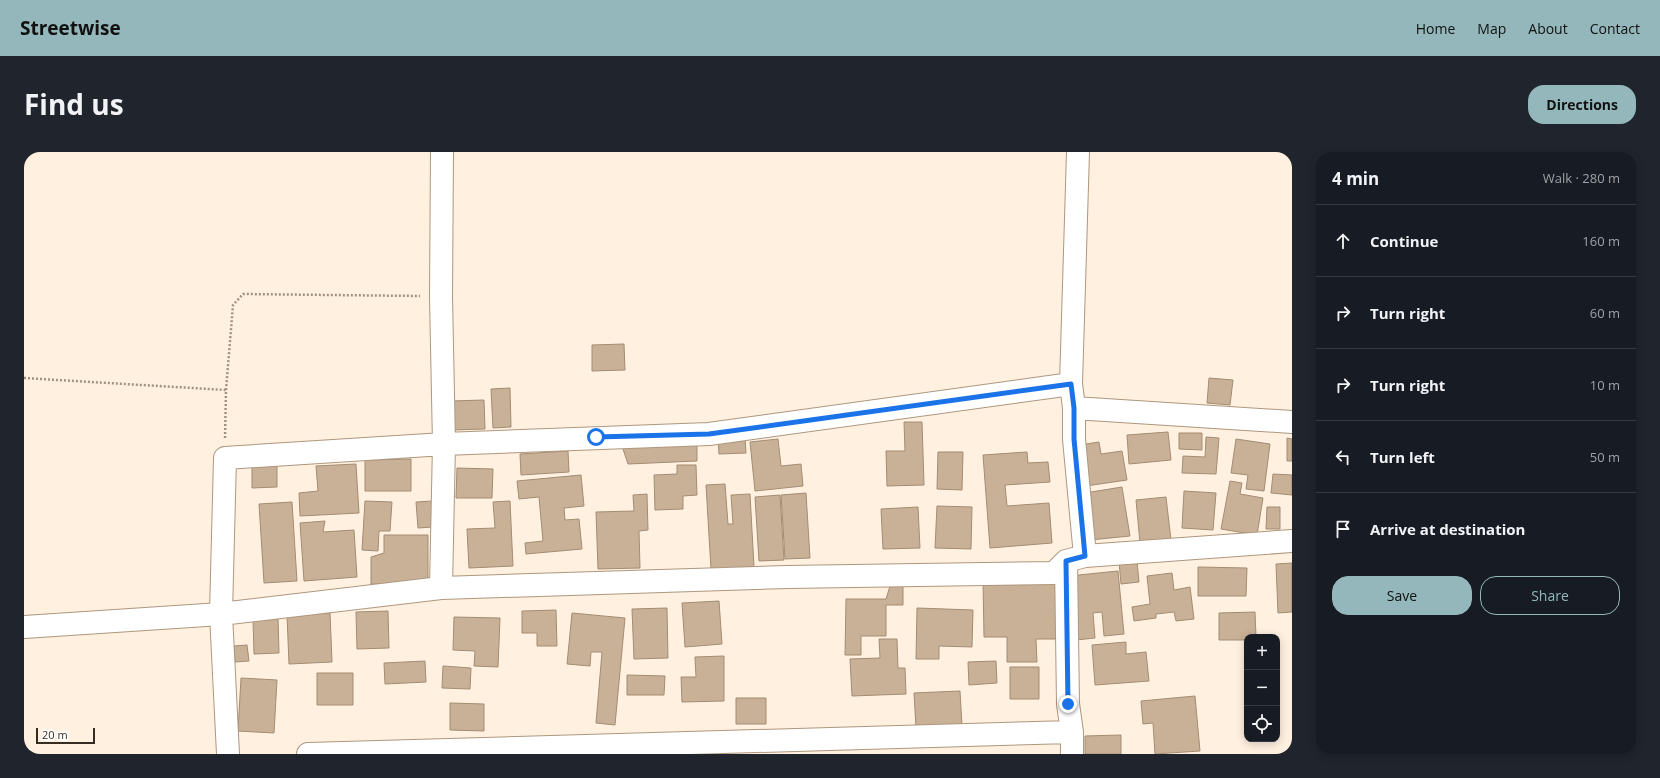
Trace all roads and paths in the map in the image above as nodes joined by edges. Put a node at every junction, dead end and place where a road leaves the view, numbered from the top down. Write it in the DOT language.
graph roads {
  1 [pos="442,152"];
  2 [pos="1078,152"];
  3 [pos="441,296"];
  4 [pos="24,378"];
  5 [pos="1071,384"];
  6 [pos="226,390"];
  7 [pos="1074,408"];
  8 [pos="1292,422"];
  9 [pos="444,444"];
  10 [pos="225,458"];
  11 [pos="1292,541"];
  12 [pos="1075,558"];
  13 [pos="441,588"];
  14 [pos="221,614"];
  15 [pos="24,627"];
  16 [pos="1072,732"];
  17 [pos="228,754"];
  18 [pos="308,754"];
  19 [pos="1072,754"];
  1 -- 3 [label="street"];
  2 -- 5 [label="street"];
  3 -- 6 [label="path"];
  3 -- 9 [label="street"];
  4 -- 6 [label="path"];
  5 -- 7 [label="street"];
  5 -- 9 [label="street"];
  6 -- 10 [label="path"];
  7 -- 8 [label="street"];
  7 -- 12 [label="street"];
  9 -- 10 [label="street"];
  9 -- 13 [label="street"];
  10 -- 14 [label="street"];
  11 -- 12 [label="street"];
  12 -- 13 [label="street"];
  12 -- 16 [label="street"];
  13 -- 14 [label="street"];
  14 -- 15 [label="street"];
  14 -- 17 [label="street"];
  16 -- 18 [label="street"];
  16 -- 19 [label="street"];
}
